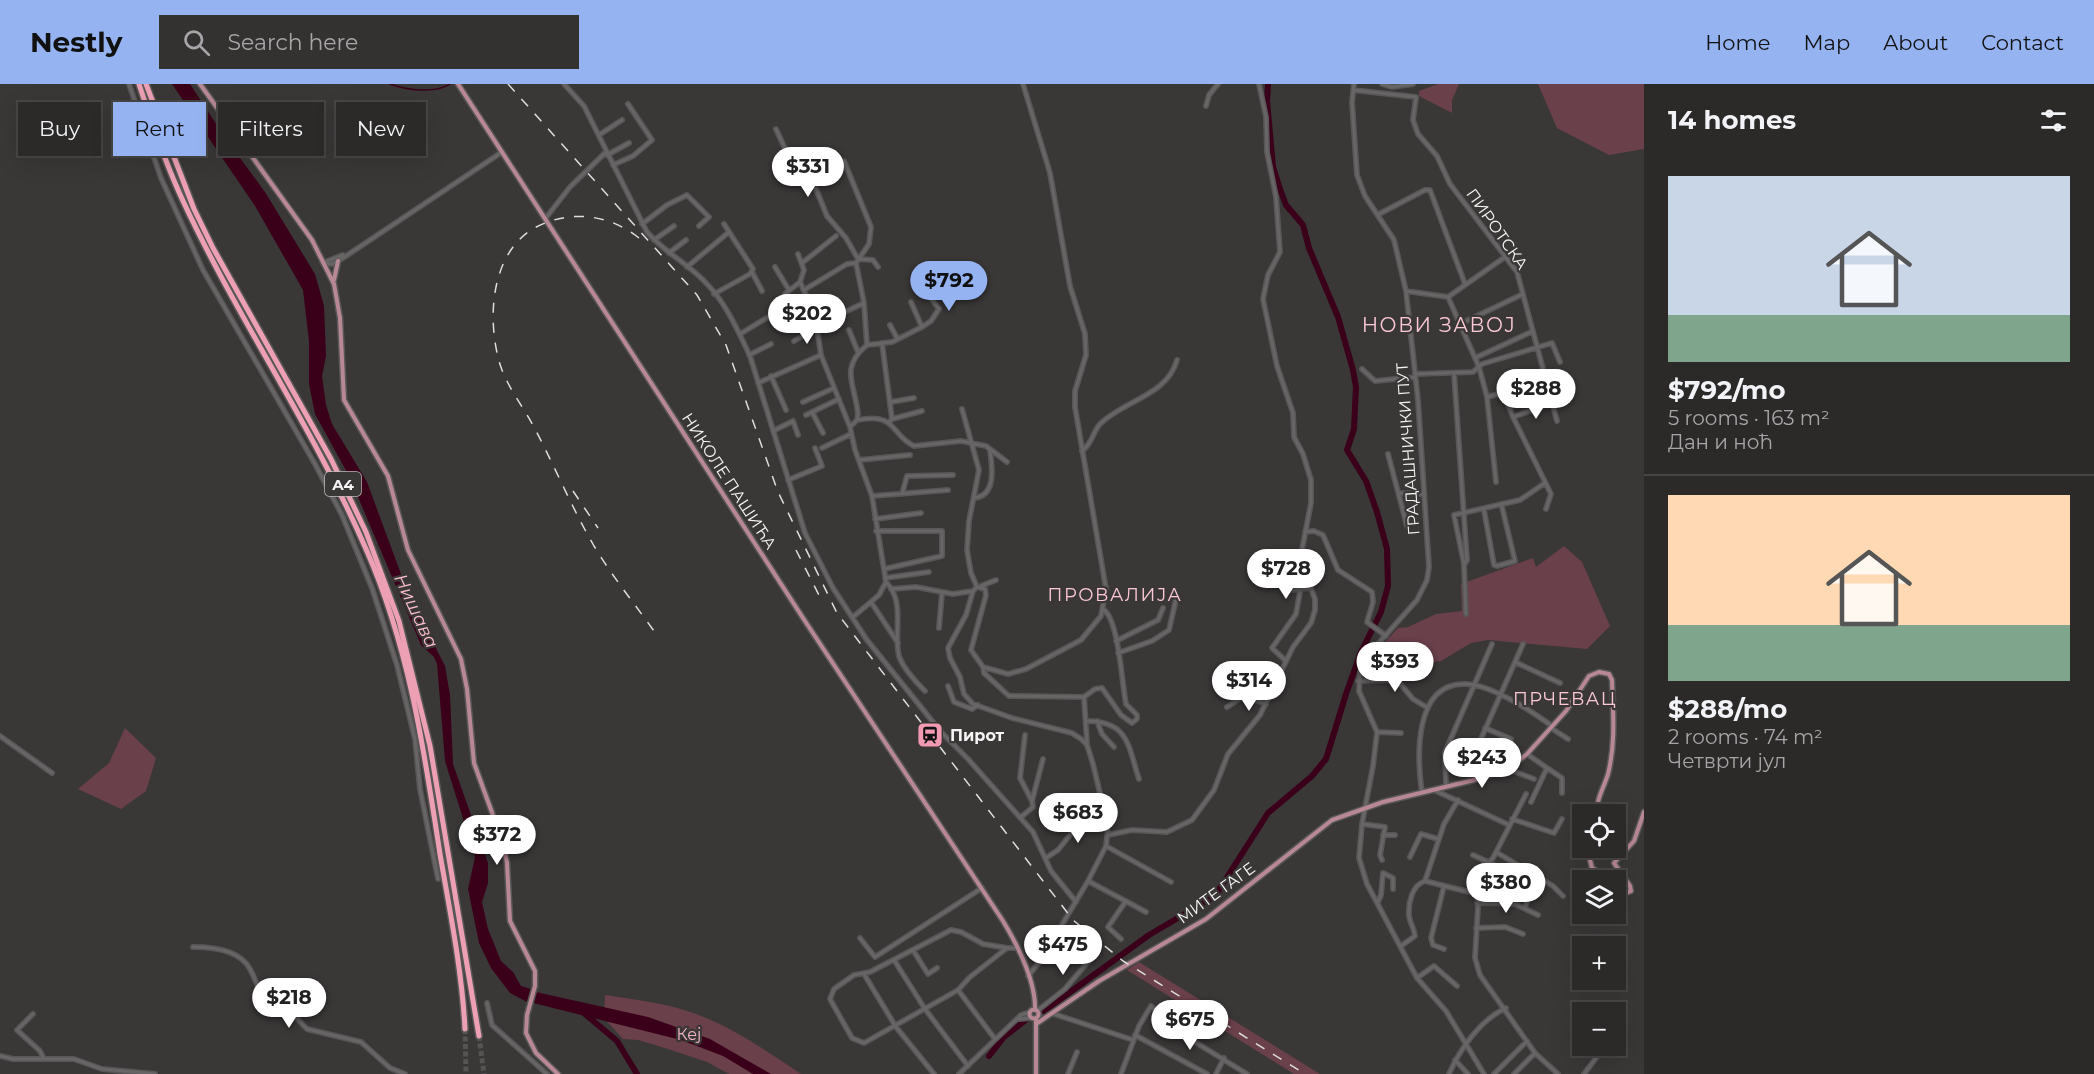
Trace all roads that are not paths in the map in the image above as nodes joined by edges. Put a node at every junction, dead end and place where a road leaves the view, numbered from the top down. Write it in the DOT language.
graph roads {
  1 [pos="129,84"];
  2 [pos="139,84"];
  3 [pos="146,84"];
  4 [pos="200,84"];
  5 [pos="458,84"];
  6 [pos="564,84"];
  7 [pos="1023,84"];
  8 [pos="1218,84"];
  9 [pos="1259,84"];
  10 [pos="1354,84"];
  11 [pos="1382,84"];
  12 [pos="1413,84"];
  13 [pos="1353,90"];
  14 [pos="628,104"];
  15 [pos="1206,106"];
  16 [pos="622,120"];
  17 [pos="776,129"];
  18 [pos="598,135"];
  19 [pos="629,143"];
  20 [pos="502,152"];
  21 [pos="607,153"];
  22 [pos="844,161"];
  23 [pos="613,165"];
  24 [pos="1379,214"];
  25 [pos="545,219"];
  26 [pos="642,224"];
  27 [pos="724,224"];
  28 [pos="674,226"];
  29 [pos="699,226"];
  30 [pos="730,232"];
  31 [pos="836,236"];
  32 [pos="654,240"];
  33 [pos="686,240"];
  34 [pos="669,253"];
  35 [pos="348,254"];
  36 [pos="798,254"];
  37 [pos="1505,256"];
  38 [pos="858,259"];
  39 [pos="338,261"];
  40 [pos="325,262"];
  41 [pos="802,263"];
  42 [pos="856,263"];
  43 [pos="687,267"];
  44 [pos="775,267"];
  45 [pos="878,267"];
  46 [pos="752,272"];
  47 [pos="800,282"];
  48 [pos="334,284"];
  49 [pos="1465,284"];
  50 [pos="789,290"];
  51 [pos="804,290"];
  52 [pos="762,291"];
  53 [pos="1406,291"];
  54 [pos="926,292"];
  55 [pos="714,294"];
  56 [pos="1523,294"];
  57 [pos="1448,297"];
  58 [pos="911,302"];
  59 [pos="864,303"];
  60 [pos="1460,324"];
  61 [pos="890,325"];
  62 [pos="817,327"];
  63 [pos="922,327"];
  64 [pos="849,330"];
  65 [pos="1532,332"];
  66 [pos="740,334"];
  67 [pos="897,338"];
  68 [pos="794,341"];
  69 [pos="882,343"];
  70 [pos="771,345"];
  71 [pos="867,345"];
  72 [pos="1536,347"];
  73 [pos="858,352"];
  74 [pos="749,355"];
  75 [pos="821,355"];
  76 [pos="1475,358"];
  77 [pos="1177,360"];
  78 [pos="1560,362"];
  79 [pos="1479,366"];
  80 [pos="1362,369"];
  81 [pos="1454,373"];
  82 [pos="771,376"];
  83 [pos="1415,376"];
  84 [pos="758,382"];
  85 [pos="1545,382"];
  86 [pos="834,387"];
  87 [pos="1504,394"];
  88 [pos="1487,397"];
  89 [pos="914,398"];
  90 [pos="839,399"];
  91 [pos="803,402"];
  92 [pos="891,402"];
  93 [pos="1551,403"];
  94 [pos="962,409"];
  95 [pos="786,410"];
  96 [pos="922,411"];
  97 [pos="812,412"];
  98 [pos="806,415"];
  99 [pos="1513,417"];
  100 [pos="857,420"];
  101 [pos="890,421"];
  102 [pos="1557,421"];
  103 [pos="850,428"];
  104 [pos="773,431"];
  105 [pos="823,433"];
  106 [pos="851,434"];
  107 [pos="798,435"];
  108 [pos="973,444"];
  109 [pos="815,448"];
  110 [pos="822,448"];
  111 [pos="990,449"];
  112 [pos="1082,451"];
  113 [pos="1388,454"];
  114 [pos="910,455"];
  115 [pos="859,460"];
  116 [pos="1007,462"];
  117 [pos="953,475"];
  118 [pos="788,480"];
  119 [pos="1496,482"];
  120 [pos="1545,483"];
  121 [pos="948,490"];
  122 [pos="1400,493"];
  123 [pos="902,494"];
  124 [pos="1424,494"];
  125 [pos="872,496"];
  126 [pos="974,498"];
  127 [pos="1502,506"];
  128 [pos="1546,509"];
  129 [pos="1484,510"];
  130 [pos="1463,512"];
  131 [pos="921,513"];
  132 [pos="875,519"];
  133 [pos="1407,526"];
  134 [pos="876,531"];
  135 [pos="1305,532"];
  136 [pos="1464,566"];
  137 [pos="884,569"];
  138 [pos="929,572"];
  139 [pos="1268,577"];
  140 [pos="885,580"];
  141 [pos="996,580"];
  142 [pos="978,587"];
  143 [pos="1311,588"];
  144 [pos="891,589"];
  145 [pos="973,591"];
  146 [pos="1300,592"];
  147 [pos="942,593"];
  148 [pos="1177,595"];
  149 [pos="871,602"];
  150 [pos="1163,608"];
  151 [pos="1104,610"];
  152 [pos="1466,614"];
  153 [pos="852,617"];
  154 [pos="939,628"];
  155 [pos="1387,636"];
  156 [pos="1116,641"];
  157 [pos="898,643"];
  158 [pos="1492,644"];
  159 [pos="1523,644"];
  160 [pos="1118,653"];
  161 [pos="1286,661"];
  162 [pos="1515,662"];
  163 [pos="1267,665"];
  164 [pos="982,667"];
  165 [pos="1281,672"];
  166 [pos="1358,681"];
  167 [pos="1560,683"];
  168 [pos="1475,685"];
  169 [pos="948,686"];
  170 [pos="924,691"];
  171 [pos="1500,695"];
  172 [pos="1084,697"];
  173 [pos="1266,704"];
  174 [pos="978,705"];
  175 [pos="1227,707"];
  176 [pos="1428,708"];
  177 [pos="1087,721"];
  178 [pos="1097,721"];
  179 [pos="1552,727"];
  180 [pos="1485,728"];
  181 [pos="1377,732"];
  182 [pos="1401,733"];
  183 [pos="1024,735"];
  184 [pos="0,736"];
  185 [pos="1511,739"];
  186 [pos="1568,739"];
  187 [pos="1087,745"];
  188 [pos="1114,747"];
  189 [pos="1527,754"];
  190 [pos="1043,759"];
  191 [pos="1547,768"];
  192 [pos="1508,769"];
  193 [pos="52,773"];
  194 [pos="1139,779"];
  195 [pos="1534,779"];
  196 [pos="1473,780"];
  197 [pos="1446,786"];
  198 [pos="1433,790"];
  199 [pos="1422,793"];
  200 [pos="1562,793"];
  201 [pos="1526,794"];
  202 [pos="1458,800"];
  203 [pos="1032,801"];
  204 [pos="1531,802"];
  205 [pos="1597,804"];
  206 [pos="1364,808"];
  207 [pos="1644,812"];
  208 [pos="1021,817"];
  209 [pos="1512,819"];
  210 [pos="1562,819"];
  211 [pos="1362,824"];
  212 [pos="1509,825"];
  213 [pos="1108,827"];
  214 [pos="1108,835"];
  215 [pos="1383,835"];
  216 [pos="1395,835"];
  217 [pos="1438,839"];
  218 [pos="1106,846"];
  219 [pos="1496,852"];
  220 [pos="1473,855"];
  221 [pos="1410,857"];
  222 [pos="1046,858"];
  223 [pos="1382,860"];
  224 [pos="1488,863"];
  225 [pos="1617,870"];
  226 [pos="1510,872"];
  227 [pos="1536,878"];
  228 [pos="438,879"];
  229 [pos="1088,881"];
  230 [pos="1425,881"];
  231 [pos="1626,881"];
  232 [pos="1171,882"];
  233 [pos="1478,884"];
  234 [pos="1444,886"];
  235 [pos="1504,886"];
  236 [pos="982,888"];
  237 [pos="1393,889"];
  238 [pos="1626,893"];
  239 [pos="1477,894"];
  240 [pos="1563,896"];
  241 [pos="1126,901"];
  242 [pos="1076,902"];
  243 [pos="1378,902"];
  244 [pos="1477,903"];
  245 [pos="1525,907"];
  246 [pos="1146,912"];
  247 [pos="1538,915"];
  248 [pos="1476,928"];
  249 [pos="1523,934"];
  250 [pos="860,938"];
  251 [pos="1120,939"];
  252 [pos="1401,946"];
  253 [pos="193,947"];
  254 [pos="1007,948"];
  255 [pos="1017,948"];
  256 [pos="1444,949"];
  257 [pos="913,950"];
  258 [pos="1098,950"];
  259 [pos="894,960"];
  260 [pos="938,968"];
  261 [pos="864,974"];
  262 [pos="1028,976"];
  263 [pos="1417,978"];
  264 [pos="1457,986"];
  265 [pos="958,990"];
  266 [pos="487,1003"];
  267 [pos="1506,1008"];
  268 [pos="925,1009"];
  269 [pos="33,1014"];
  270 [pos="1035,1015"];
  271 [pos="1053,1015"];
  272 [pos="896,1026"];
  273 [pos="1035,1026"];
  274 [pos="465,1029"];
  275 [pos="1135,1035"];
  276 [pos="479,1036"];
  277 [pos="995,1040"];
  278 [pos="1133,1040"];
  279 [pos="1527,1041"];
  280 [pos="1464,1045"];
  281 [pos="1077,1052"];
  282 [pos="1535,1053"];
  283 [pos="0,1056"];
  284 [pos="1598,1056"];
  285 [pos="1224,1058"];
  286 [pos="44,1059"];
  287 [pos="1455,1060"];
  288 [pos="968,1066"];
  289 [pos="155,1074"];
  290 [pos="405,1074"];
  291 [pos="547,1074"];
  292 [pos="558,1074"];
  293 [pos="934,1074"];
  294 [pos="960,1074"];
  295 [pos="1036,1074"];
  296 [pos="1068,1074"];
  297 [pos="1121,1074"];
  298 [pos="1207,1074"];
  299 [pos="1216,1074"];
  300 [pos="1247,1074"];
  301 [pos="1449,1074"];
  302 [pos="1468,1074"];
  303 [pos="1484,1074"];
  304 [pos="1494,1074"];
  305 [pos="1514,1074"];
  306 [pos="1558,1074"];
  307 [pos="1584,1074"];
  1 -- 228 [label="street"];
  2 -- 274 [label="highway, A4"];
  3 -- 276 [label="highway, A4"];
  4 -- 40 [label="main road"];
  5 -- 20 [label="main road, НИКОЛЕ ПАШИЋА"];
  6 -- 18 [label="street"];
  7 -- 112 [label="street"];
  8 -- 15 [label="street"];
  9 -- 135 [label="street"];
  10 -- 13 [label="street"];
  11 -- 12 [label="street"];
  13 -- 24 [label="street, ГРАДАШНИЧКИ ПУТ"];
  13 -- 37 [label="street, ПИРОТСКА"];
  14 -- 23 [label="street"];
  16 -- 18 [label="street"];
  17 -- 38 [label="street"];
  18 -- 21 [label="street"];
  19 -- 21 [label="street"];
  20 -- 25 [label="main road, НИКОЛЕ ПАШИЋА"];
  20 -- 35 [label="street"];
  21 -- 23 [label="street"];
  21 -- 25 [label="street"];
  22 -- 38 [label="street"];
  23 -- 26 [label="street"];
  24 -- 49 [label="street"];
  24 -- 53 [label="street, ГРАДАШНИЧКИ ПУТ"];
  25 -- 236 [label="main road, НИКОЛЕ ПАШИЋА"];
  26 -- 29 [label="street"];
  26 -- 32 [label="street"];
  27 -- 30 [label="street"];
  28 -- 32 [label="street"];
  30 -- 43 [label="street"];
  30 -- 46 [label="street"];
  31 -- 41 [label="street"];
  32 -- 34 [label="street"];
  33 -- 34 [label="street"];
  34 -- 43 [label="street"];
  35 -- 39 [label="street"];
  35 -- 40 [label="street"];
  36 -- 41 [label="street"];
  37 -- 49 [label="street"];
  37 -- 56 [label="street, ПИРОТСКА"];
  38 -- 42 [label="street"];
  38 -- 45 [label="street"];
  39 -- 40 [label="street"];
  39 -- 48 [label="main road"];
  40 -- 48 [label="main road"];
  41 -- 47 [label="street"];
  42 -- 51 [label="street"];
  42 -- 59 [label="street"];
  43 -- 55 [label="street"];
  44 -- 50 [label="street"];
  46 -- 52 [label="street"];
  46 -- 55 [label="street"];
  47 -- 50 [label="street"];
  47 -- 51 [label="street"];
  48 -- 292 [label="main road"];
  49 -- 57 [label="street"];
  50 -- 66 [label="street"];
  51 -- 62 [label="street"];
  53 -- 57 [label="street"];
  53 -- 83 [label="street, ГРАДАШНИЧКИ ПУТ"];
  54 -- 63 [label="street"];
  55 -- 66 [label="street"];
  56 -- 60 [label="street"];
  56 -- 65 [label="street, ПИРОТСКА"];
  57 -- 60 [label="street"];
  58 -- 63 [label="street"];
  59 -- 62 [label="street"];
  59 -- 71 [label="street"];
  60 -- 76 [label="street"];
  61 -- 67 [label="street"];
  62 -- 68 [label="street"];
  62 -- 75 [label="street"];
  63 -- 67 [label="street"];
  64 -- 73 [label="street"];
  65 -- 72 [label="street, ПИРОТСКА"];
  65 -- 76 [label="street"];
  66 -- 74 [label="street"];
  67 -- 69 [label="street"];
  69 -- 71 [label="street"];
  69 -- 92 [label="street"];
  70 -- 74 [label="street"];
  71 -- 73 [label="street"];
  72 -- 78 [label="street"];
  72 -- 79 [label="street"];
  72 -- 85 [label="street, ПИРОТСКА"];
  73 -- 100 [label="street"];
  74 -- 84 [label="street"];
  75 -- 82 [label="street"];
  75 -- 86 [label="street"];
  76 -- 79 [label="street"];
  77 -- 112 [label="street"];
  79 -- 81 [label="street"];
  79 -- 88 [label="street"];
  80 -- 83 [label="street"];
  81 -- 83 [label="street"];
  81 -- 130 [label="street"];
  82 -- 84 [label="street"];
  82 -- 95 [label="street"];
  83 -- 124 [label="street, ГРАДАШНИЧКИ ПУТ"];
  84 -- 104 [label="street"];
  85 -- 87 [label="street"];
  85 -- 93 [label="street, ПИРОТСКА"];
  86 -- 90 [label="street"];
  86 -- 91 [label="street"];
  87 -- 88 [label="street"];
  87 -- 99 [label="street"];
  88 -- 119 [label="street"];
  89 -- 92 [label="street"];
  90 -- 97 [label="street"];
  90 -- 103 [label="street"];
  92 -- 101 [label="street"];
  93 -- 99 [label="street"];
  93 -- 102 [label="street, ПИРОТСКА"];
  94 -- 108 [label="street"];
  96 -- 101 [label="street"];
  97 -- 98 [label="street"];
  97 -- 105 [label="street"];
  99 -- 120 [label="street"];
  100 -- 101 [label="street"];
  100 -- 103 [label="street"];
  101 -- 108 [label="street"];
  103 -- 106 [label="street"];
  104 -- 107 [label="street"];
  104 -- 118 [label="street"];
  106 -- 110 [label="street"];
  106 -- 115 [label="street"];
  108 -- 111 [label="street"];
  108 -- 126 [label="street"];
  109 -- 118 [label="street"];
  111 -- 116 [label="street"];
  111 -- 126 [label="street"];
  112 -- 151 [label="street"];
  113 -- 122 [label="street"];
  114 -- 115 [label="street"];
  115 -- 125 [label="street"];
  117 -- 123 [label="street"];
  118 -- 153 [label="street"];
  120 -- 127 [label="street"];
  120 -- 128 [label="street"];
  121 -- 123 [label="street"];
  122 -- 124 [label="street"];
  122 -- 133 [label="street"];
  123 -- 125 [label="street"];
  124 -- 155 [label="street, ГРАДАШНИЧКИ ПУТ"];
  125 -- 132 [label="street"];
  126 -- 142 [label="street"];
  127 -- 129 [label="street"];
  127 -- 129 [label="street"];
  129 -- 130 [label="street"];
  130 -- 136 [label="street"];
  130 -- 136 [label="street"];
  131 -- 132 [label="street"];
  132 -- 134 [label="street"];
  134 -- 137 [label="street"];
  134 -- 137 [label="street"];
  135 -- 143 [label="street"];
  135 -- 155 [label="street"];
  136 -- 152 [label="street"];
  137 -- 140 [label="street"];
  138 -- 140 [label="street"];
  139 -- 146 [label="street"];
  140 -- 144 [label="street"];
  140 -- 149 [label="street"];
  141 -- 142 [label="street"];
  142 -- 145 [label="street"];
  142 -- 164 [label="street"];
  143 -- 146 [label="street"];
  143 -- 161 [label="street"];
  144 -- 147 [label="street"];
  144 -- 157 [label="street"];
  145 -- 147 [label="street"];
  145 -- 174 [label="street"];
  146 -- 161 [label="street"];
  147 -- 154 [label="street"];
  148 -- 160 [label="street"];
  149 -- 153 [label="street"];
  149 -- 157 [label="street"];
  150 -- 156 [label="street"];
  151 -- 156 [label="street"];
  151 -- 164 [label="street"];
  153 -- 208 [label="street"];
  155 -- 166 [label="street, ГРАДАШНИЧКИ ПУТ"];
  156 -- 160 [label="street"];
  157 -- 170 [label="street"];
  158 -- 168 [label="street"];
  159 -- 162 [label="street"];
  160 -- 172 [label="street"];
  161 -- 165 [label="street"];
  162 -- 167 [label="street"];
  162 -- 171 [label="street"];
  163 -- 165 [label="street"];
  164 -- 172 [label="street"];
  165 -- 173 [label="street"];
  166 -- 176 [label="street"];
  166 -- 181 [label="street"];
  168 -- 171 [label="street"];
  168 -- 176 [label="street"];
  168 -- 197 [label="street"];
  169 -- 174 [label="street"];
  171 -- 179 [label="street"];
  171 -- 180 [label="street"];
  172 -- 177 [label="street"];
  173 -- 175 [label="street"];
  173 -- 214 [label="street"];
  174 -- 187 [label="street"];
  176 -- 199 [label="street"];
  177 -- 178 [label="street"];
  177 -- 187 [label="street"];
  178 -- 188 [label="street"];
  178 -- 194 [label="street"];
  179 -- 186 [label="street"];
  179 -- 189 [label="main road"];
  179 -- 205 [label="main road"];
  180 -- 185 [label="street"];
  180 -- 196 [label="street"];
  181 -- 182 [label="street"];
  181 -- 206 [label="street"];
  183 -- 203 [label="street"];
  184 -- 193 [label="street"];
  187 -- 213 [label="street"];
  189 -- 191 [label="street"];
  189 -- 192 [label="main road"];
  190 -- 203 [label="street"];
  191 -- 200 [label="street"];
  191 -- 204 [label="street"];
  192 -- 195 [label="street"];
  192 -- 196 [label="main road, МИТЕ ГАГЕ"];
  196 -- 197 [label="main road, МИТЕ ГАГЕ"];
  197 -- 198 [label="main road, МИТЕ ГАГЕ"];
  198 -- 199 [label="main road, МИТЕ ГАГЕ"];
  198 -- 202 [label="street"];
  199 -- 206 [label="main road, МИТЕ ГАГЕ"];
  201 -- 209 [label="street"];
  202 -- 212 [label="street"];
  202 -- 217 [label="street"];
  203 -- 208 [label="street"];
  206 -- 211 [label="street"];
  206 -- 271 [label="main road, МИТЕ ГАГЕ"];
  207 -- 225 [label="main road"];
  208 -- 222 [label="street"];
  209 -- 210 [label="street"];
  209 -- 212 [label="street"];
  211 -- 215 [label="street"];
  211 -- 243 [label="street"];
  212 -- 219 [label="street"];
  213 -- 214 [label="street"];
  213 -- 222 [label="street"];
  214 -- 218 [label="street"];
  215 -- 216 [label="street"];
  215 -- 223 [label="street"];
  217 -- 221 [label="street"];
  217 -- 230 [label="street"];
  218 -- 229 [label="street"];
  218 -- 232 [label="street"];
  219 -- 224 [label="street"];
  219 -- 227 [label="street"];
  220 -- 224 [label="street"];
  222 -- 242 [label="street"];
  224 -- 226 [label="street"];
  224 -- 233 [label="street"];
  227 -- 240 [label="street"];
  227 -- 245 [label="street"];
  229 -- 241 [label="street"];
  229 -- 242 [label="street"];
  230 -- 234 [label="street"];
  230 -- 252 [label="street"];
  231 -- 238 [label="main road"];
  233 -- 235 [label="street"];
  233 -- 239 [label="street"];
  234 -- 239 [label="street"];
  234 -- 256 [label="street"];
  236 -- 250 [label="street"];
  236 -- 255 [label="main road, НИКОЛЕ ПАШИЋА"];
  237 -- 243 [label="street"];
  239 -- 244 [label="street"];
  241 -- 246 [label="street"];
  241 -- 251 [label="street"];
  242 -- 262 [label="street"];
  243 -- 252 [label="street"];
  244 -- 245 [label="street"];
  244 -- 248 [label="street"];
  245 -- 247 [label="street"];
  248 -- 249 [label="street"];
  248 -- 267 [label="street"];
  252 -- 263 [label="street"];
  253 -- 290 [label="street"];
  254 -- 255 [label="street"];
  254 -- 257 [label="street"];
  254 -- 265 [label="street"];
  255 -- 262 [label="main road, НИКОЛЕ ПАШИЋА"];
  257 -- 259 [label="street"];
  257 -- 260 [label="street"];
  258 -- 270 [label="street"];
  259 -- 261 [label="street"];
  259 -- 268 [label="street"];
  261 -- 272 [label="street"];
  261 -- 272 [label="street"];
  262 -- 270 [label="main road, НИКОЛЕ ПАШИЋА"];
  263 -- 264 [label="street"];
  263 -- 280 [label="street"];
  265 -- 268 [label="street"];
  265 -- 277 [label="street"];
  266 -- 291 [label="street"];
  267 -- 279 [label="street"];
  267 -- 280 [label="street"];
  268 -- 272 [label="street"];
  268 -- 288 [label="street"];
  269 -- 286 [label="street"];
  270 -- 271 [label="main road"];
  270 -- 273 [label="main road"];
  270 -- 273 [label="main road, НИКОЛЕ ПАШИЋА"];
  270 -- 277 [label="street"];
  271 -- 278 [label="street"];
  272 -- 293 [label="street"];
  273 -- 295 [label="main road, НИКОЛЕ ПАШИЋА"];
  275 -- 278 [label="street"];
  275 -- 285 [label="street"];
  275 -- 298 [label="street"];
  277 -- 288 [label="street"];
  278 -- 297 [label="street"];
  279 -- 282 [label="street"];
  279 -- 304 [label="street"];
  280 -- 287 [label="street"];
  280 -- 303 [label="street"];
  281 -- 296 [label="street"];
  282 -- 305 [label="street"];
  282 -- 306 [label="street"];
  283 -- 286 [label="street"];
  284 -- 307 [label="street"];
  285 -- 299 [label="street"];
  285 -- 300 [label="street"];
  286 -- 289 [label="street"];
  287 -- 301 [label="street"];
  287 -- 302 [label="street"];
  288 -- 294 [label="street"];
}
